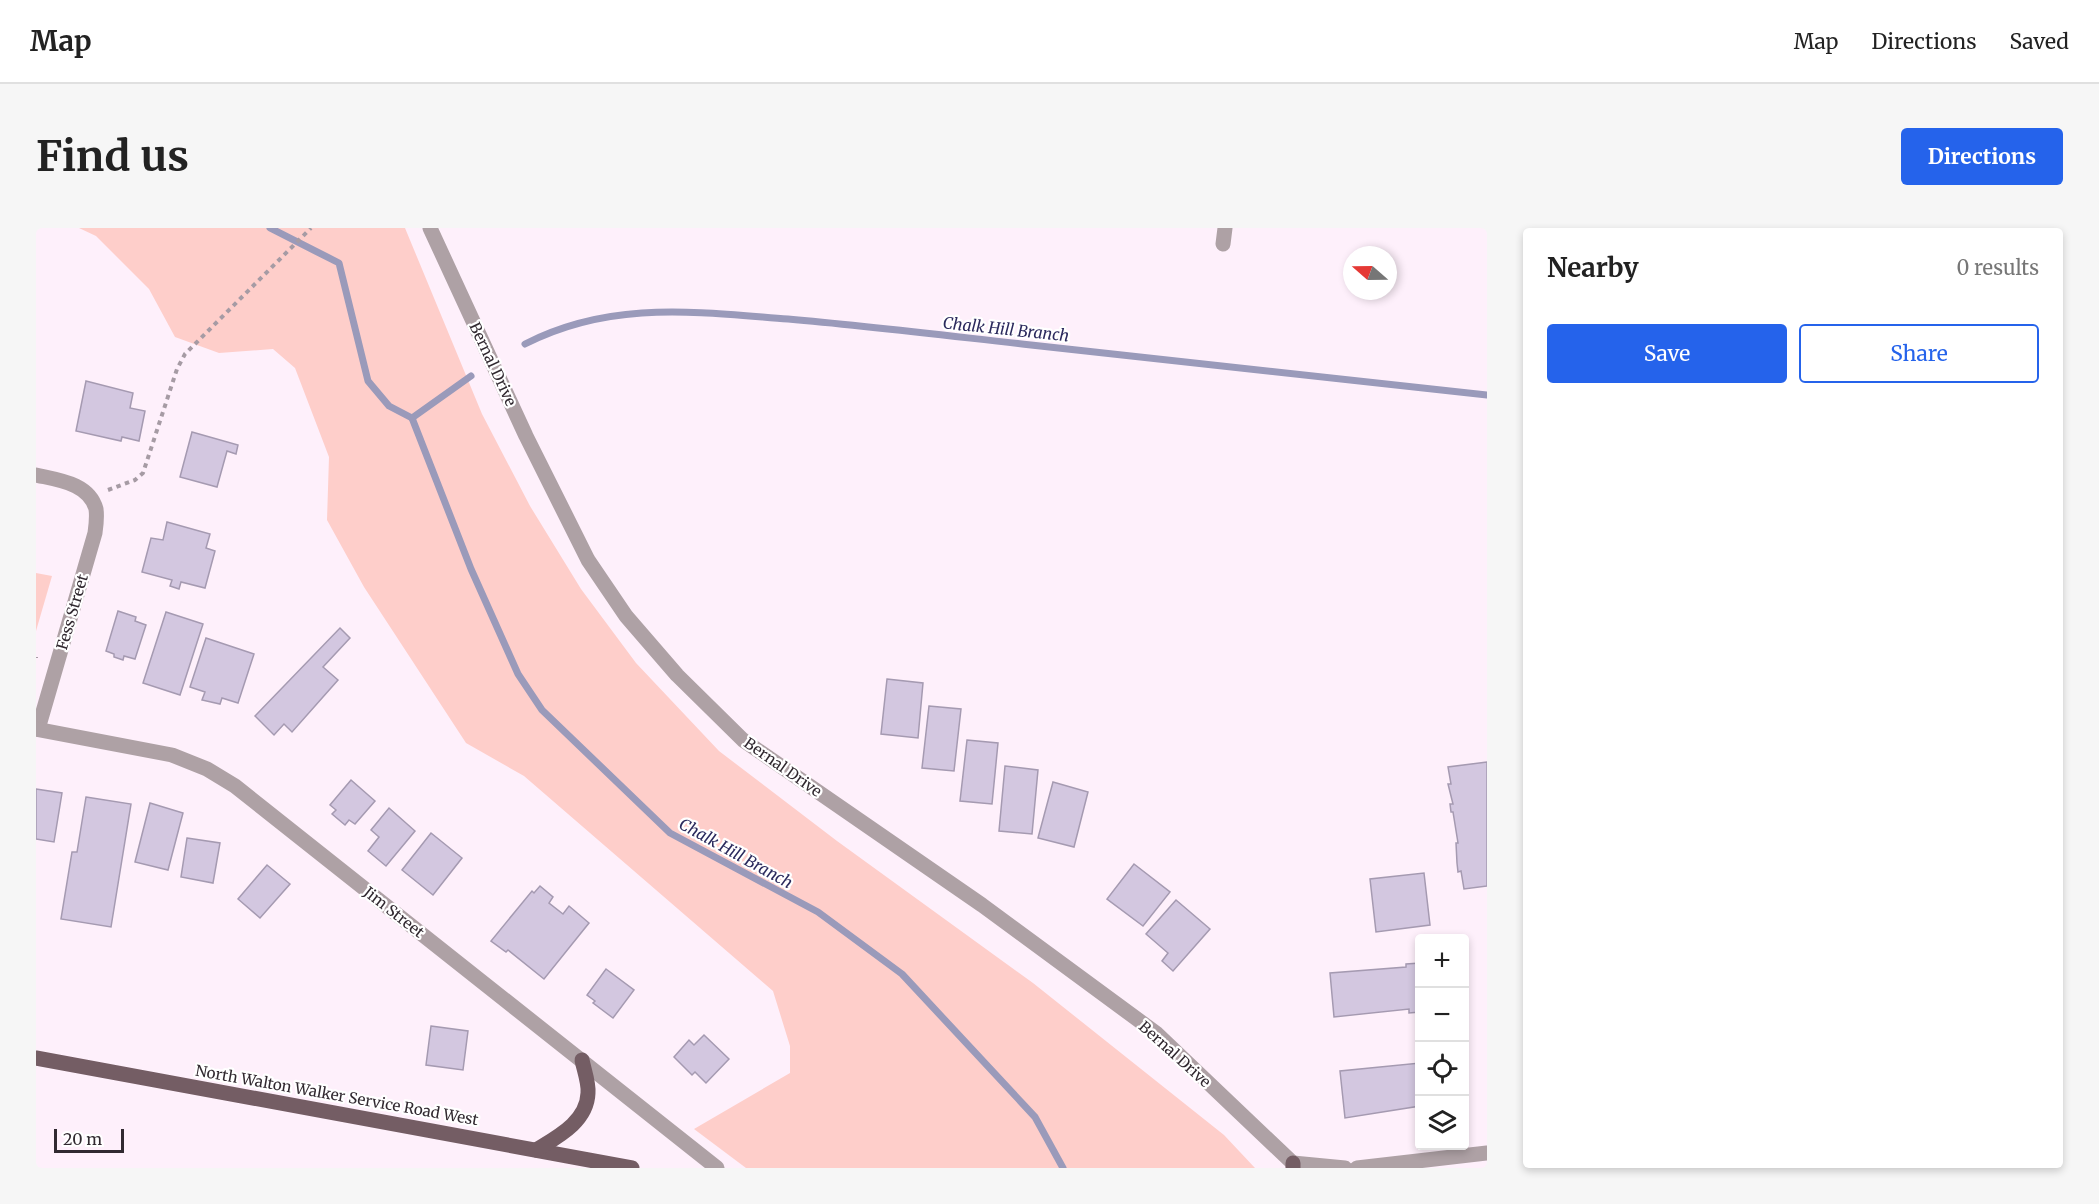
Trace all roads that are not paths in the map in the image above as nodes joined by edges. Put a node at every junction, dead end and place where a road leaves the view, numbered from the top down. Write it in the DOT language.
graph roads {
  1 [pos="430,228"];
  2 [pos="1225,228"];
  3 [pos="1223,244"];
  4 [pos="36,475"];
  5 [pos="37,729"];
  6 [pos="36,1058"];
  7 [pos="582,1060"];
  8 [pos="536,1150"];
  9 [pos="1487,1153"];
  10 [pos="1295,1166"];
  11 [pos="632,1168"];
  12 [pos="717,1168"];
  13 [pos="1345,1168"];
  14 [pos="1357,1168"];
  1 -- 10 [label="street, Bernal Drive"];
  2 -- 3 [label="street"];
  4 -- 5 [label="street, Fess Street"];
  5 -- 7 [label="street, Jim Street"];
  6 -- 8 [label="main road, North Walton Walker Service Road West"];
  7 -- 8 [label="main road"];
  7 -- 12 [label="street, Jim Street"];
  8 -- 11 [label="main road, North Walton Walker Service Road West"];
  9 -- 14 [label="street"];
  10 -- 13 [label="street"];
}
